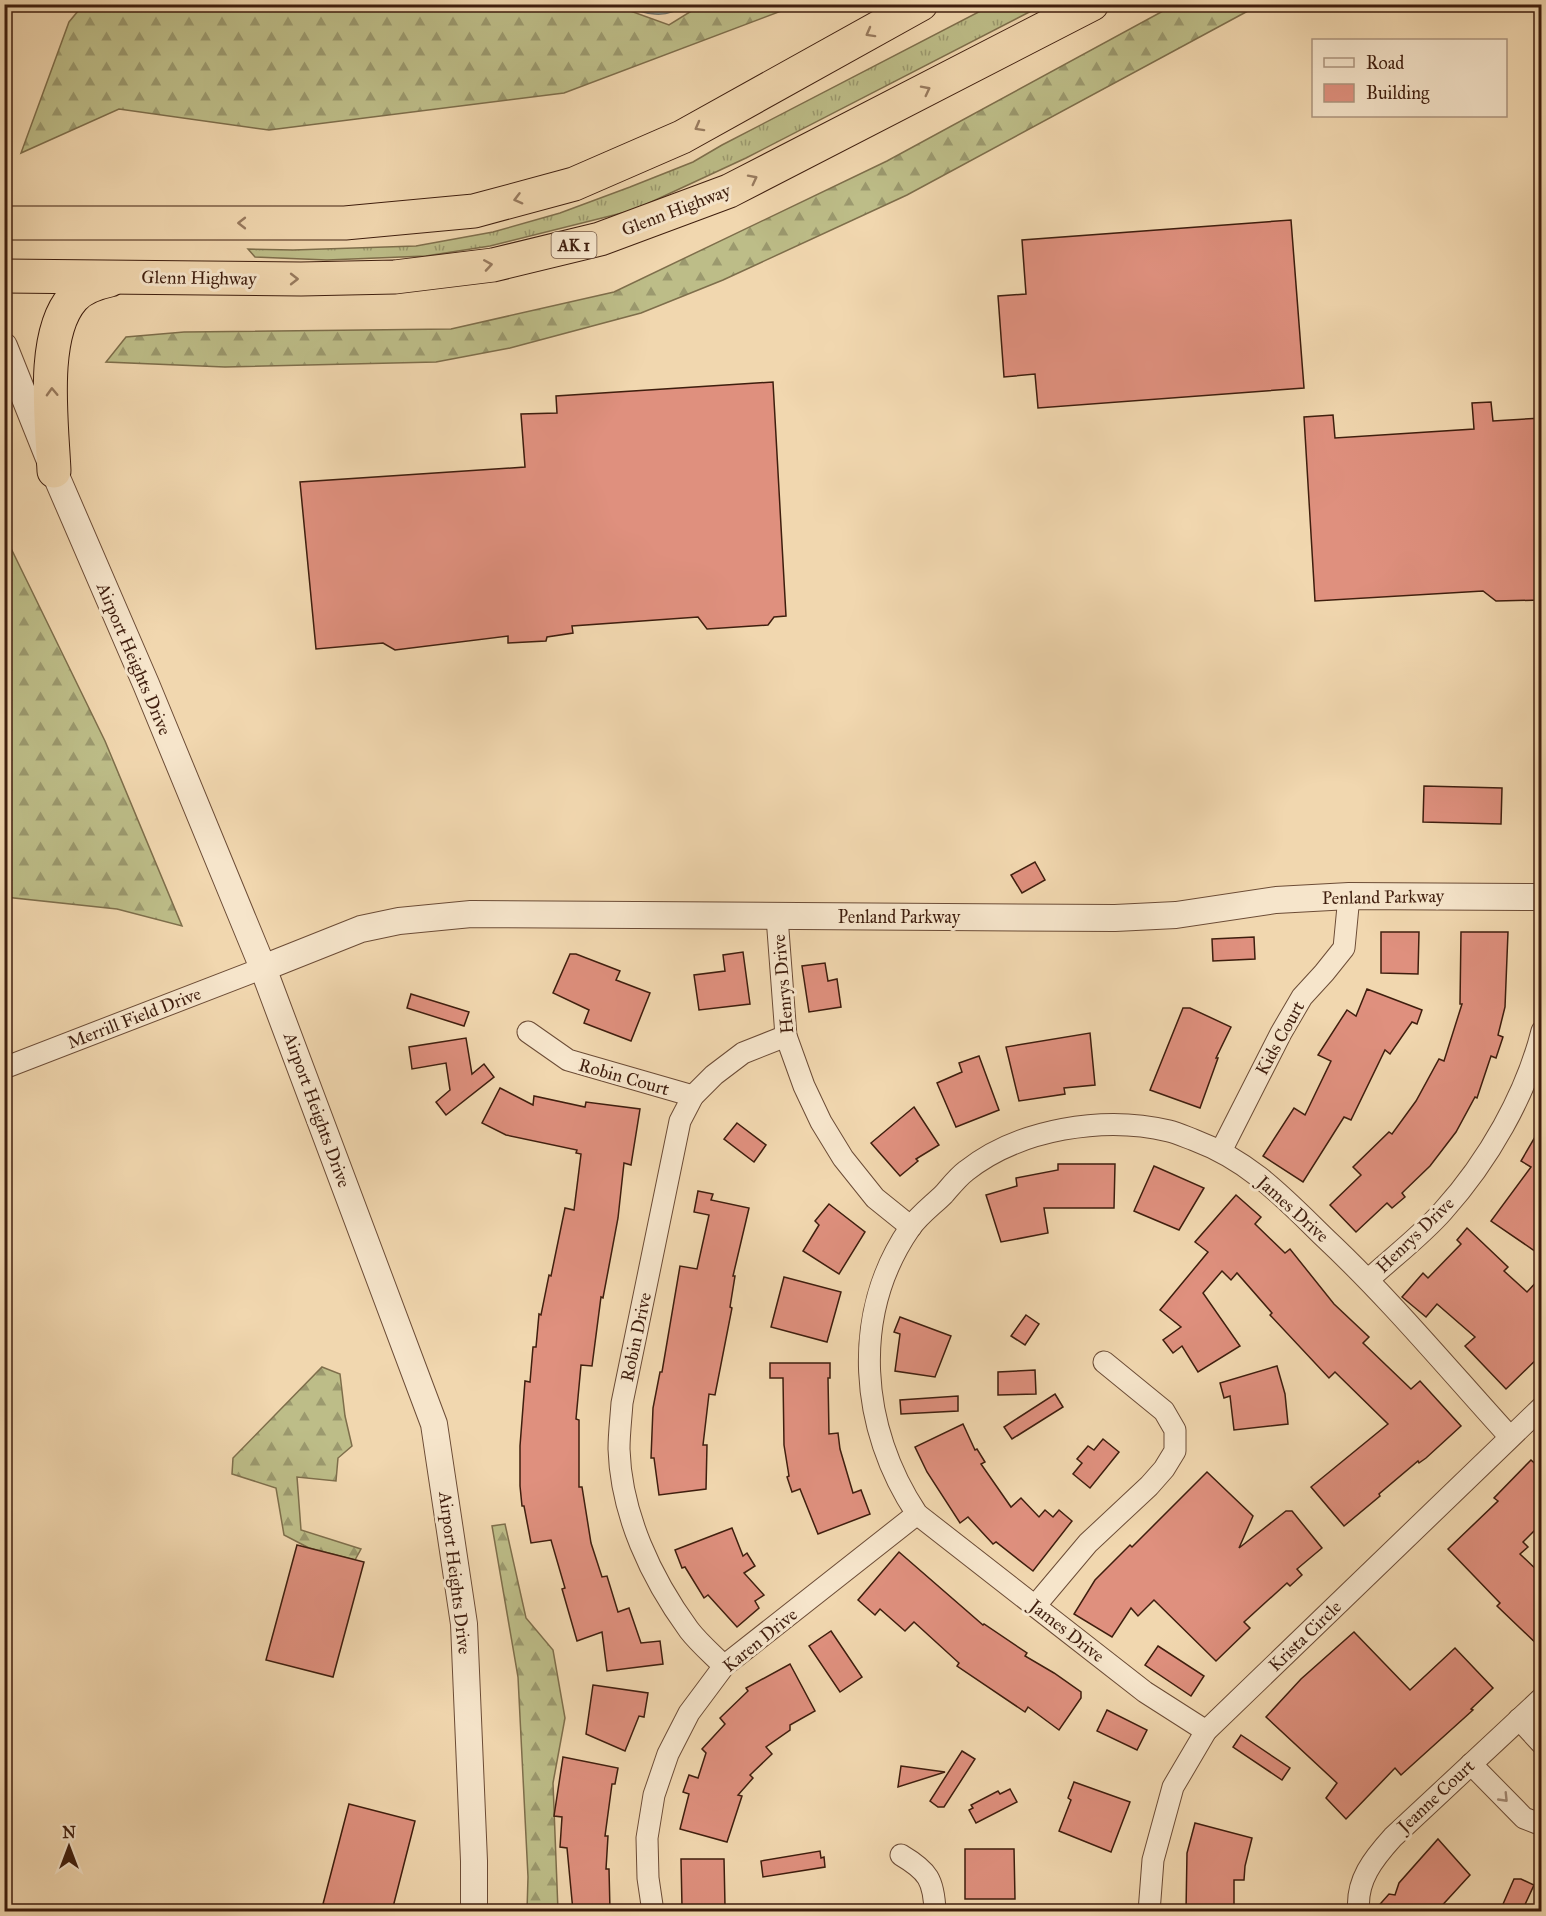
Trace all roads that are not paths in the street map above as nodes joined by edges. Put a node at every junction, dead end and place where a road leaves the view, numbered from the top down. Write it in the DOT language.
graph roads {
  1 [pos="921,4"];
  2 [pos="1092,4"];
  3 [pos="4,223"];
  4 [pos="4,276"];
  5 [pos="121,277"];
  6 [pos="4,346"];
  7 [pos="54,471"];
  8 [pos="1349,896"];
  9 [pos="1542,897"];
  10 [pos="777,917"];
  11 [pos="264,968"];
  12 [pos="1542,1031"];
  13 [pos="528,1032"];
  14 [pos="786,1036"];
  15 [pos="4,1068"];
  16 [pos="693,1096"];
  17 [pos="1221,1150"];
  18 [pos="911,1227"];
  19 [pos="1369,1279"];
  20 [pos="1104,1362"];
  21 [pos="1542,1407"];
  22 [pos="1510,1437"];
  23 [pos="917,1514"];
  24 [pos="1035,1606"];
  25 [pos="724,1666"];
  26 [pos="1542,1698"];
  27 [pos="1518,1719"];
  28 [pos="1206,1731"];
  29 [pos="1542,1744"];
  30 [pos="1471,1764"];
  31 [pos="1542,1825"];
  32 [pos="901,1855"];
  33 [pos="474,1911"];
  34 [pos="653,1911"];
  35 [pos="935,1911"];
  36 [pos="1149,1911"];
  37 [pos="1359,1911"];
  1 -- 3 [label="highway, one-way"];
  5 -- 2 [label="highway, Glenn Highway / AK 1, one-way"];
  4 -- 5 [label="highway, Glenn Highway / AK 1"];
  7 -- 5 [label="highway, one-way"];
  6 -- 7 [label="street, Airport Heights Drive"];
  7 -- 11 [label="street, Airport Heights Drive"];
  8 -- 9 [label="street, Penland Parkway"];
  8 -- 10 [label="street, Penland Parkway"];
  8 -- 17 [label="street, Kids Court"];
  10 -- 11 [label="street, Penland Parkway"];
  10 -- 14 [label="street, Henrys Drive"];
  11 -- 15 [label="street, Merrill Field Drive"];
  11 -- 33 [label="street, Airport Heights Drive"];
  12 -- 19 [label="street, Henrys Drive"];
  13 -- 16 [label="street, Robin Court"];
  14 -- 16 [label="street, Robin Drive"];
  14 -- 18 [label="street, Henrys Drive"];
  16 -- 25 [label="street, Robin Drive"];
  17 -- 18 [label="street, James Drive"];
  17 -- 19 [label="street, James Drive"];
  18 -- 23 [label="street, James Drive"];
  19 -- 22 [label="street, James Drive"];
  20 -- 24 [label="street"];
  21 -- 22 [label="street, Krista Circle"];
  22 -- 28 [label="street, Krista Circle"];
  23 -- 24 [label="street, James Drive"];
  23 -- 25 [label="street, Karen Drive"];
  24 -- 28 [label="street, James Drive"];
  25 -- 34 [label="street, Karen Drive"];
  26 -- 27 [label="street, Jeanne Court"];
  27 -- 29 [label="street"];
  27 -- 30 [label="street, Jeanne Court"];
  28 -- 36 [label="street, Krista Circle"];
  30 -- 31 [label="street, one-way"];
  30 -- 37 [label="street, Jeanne Court"];
  32 -- 35 [label="street"];
}
